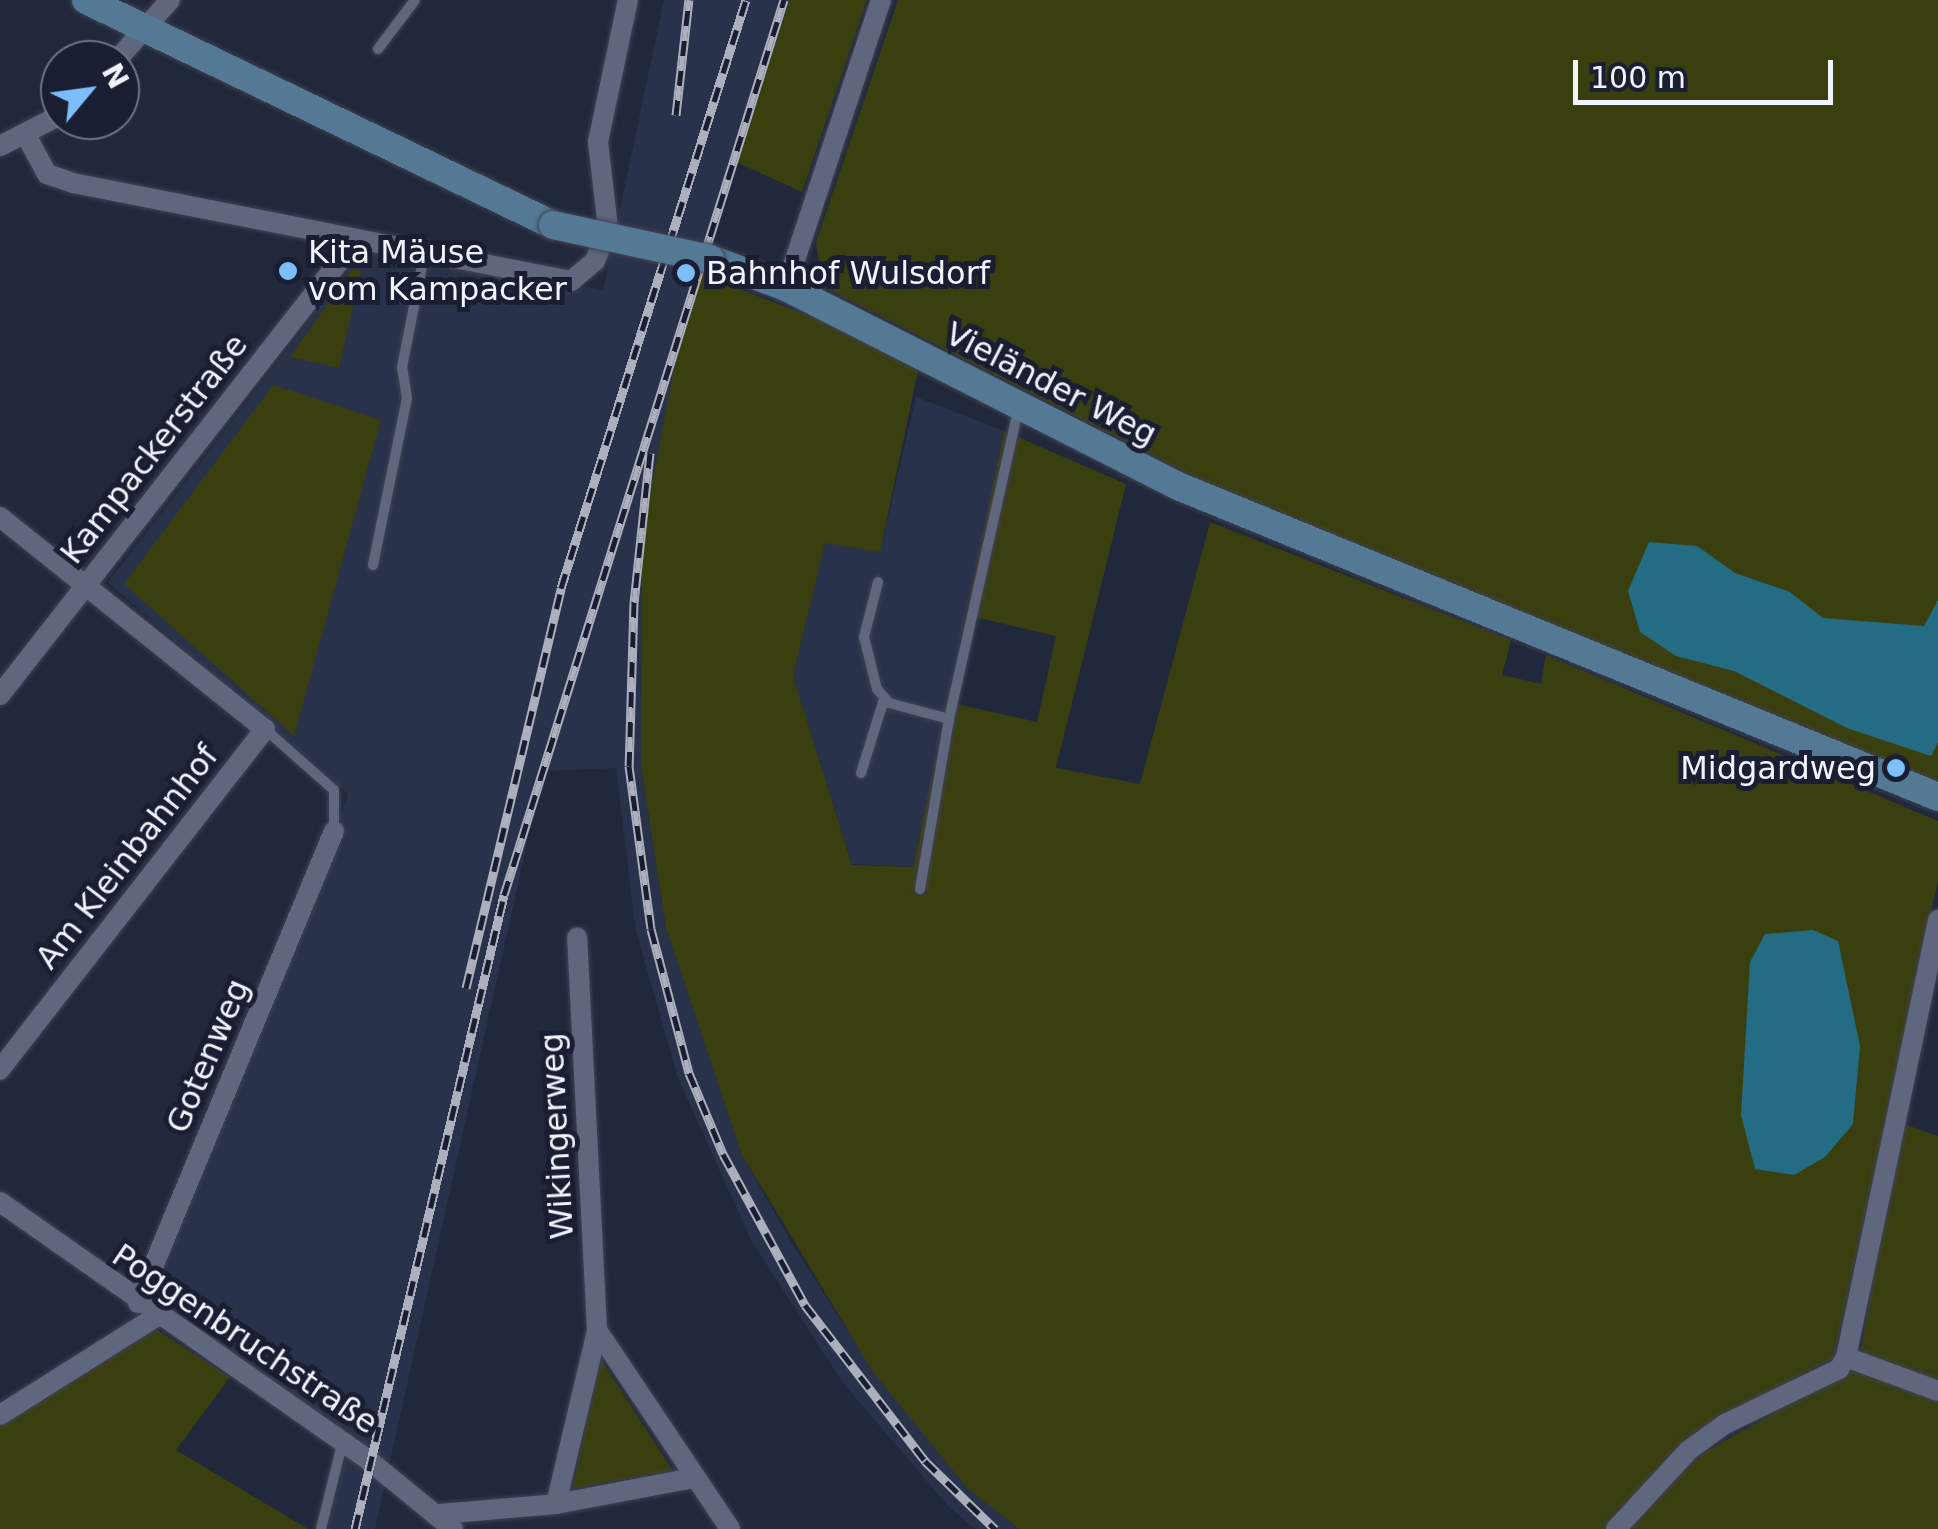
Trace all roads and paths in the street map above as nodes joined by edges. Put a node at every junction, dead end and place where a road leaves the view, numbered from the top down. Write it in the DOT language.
graph roads {
  1 [pos="86,0"];
  2 [pos="170,0"];
  3 [pos="415,0"];
  4 [pos="628,0"];
  5 [pos="881,0"];
  6 [pos="148,29"];
  7 [pos="137,40"];
  8 [pos="378,49"];
  9 [pos="40,128"];
  10 [pos="27,137"];
  11 [pos="0,146"];
  12 [pos="356,240"];
  13 [pos="424,256"];
  14 [pos="786,287"];
  15 [pos="1019,405"];
  16 [pos="0,516"];
  17 [pos="372,566"];
  18 [pos="878,582"];
  19 [pos="87,584"];
  20 [pos="0,695"];
  21 [pos="884,699"];
  22 [pos="949,719"];
  23 [pos="265,729"];
  24 [pos="861,773"];
  25 [pos="1938,797"];
  26 [pos="334,832"];
  27 [pos="920,888"];
  28 [pos="1938,920"];
  29 [pos="577,938"];
  30 [pos="0,1070"];
  31 [pos="0,1202"];
  32 [pos="138,1303"];
  33 [pos="157,1316"];
  34 [pos="597,1330"];
  35 [pos="1846,1356"];
  36 [pos="1938,1390"];
  37 [pos="0,1414"];
  38 [pos="342,1444"];
  39 [pos="692,1478"];
  40 [pos="556,1504"];
  41 [pos="446,1522"];
  42 [pos="321,1529"];
  43 [pos="730,1529"];
  44 [pos="1616,1529"];
  1 -- 6 [label="street, Vieländer Weg"];
  2 -- 6 [label="street"];
  3 -- 8 [label="lane"];
  4 -- 13 [label="street"];
  5 -- 14 [label="street"];
  6 -- 7 [label="street"];
  6 -- 14 [label="street, Vieländer Weg, bridge"];
  9 -- 10 [label="street"];
  10 -- 11 [label="street"];
  10 -- 12 [label="street"];
  12 -- 13 [label="street"];
  12 -- 19 [label="street, Kampackerstraße"];
  13 -- 17 [label="lane"];
  14 -- 15 [label="street, Vieländer Weg"];
  15 -- 22 [label="lane"];
  15 -- 25 [label="street, Vieländer Weg"];
  16 -- 19 [label="street"];
  18 -- 21 [label="lane"];
  19 -- 20 [label="street, Kampackerstraße"];
  19 -- 23 [label="street"];
  21 -- 22 [label="lane"];
  21 -- 24 [label="lane"];
  22 -- 27 [label="lane"];
  23 -- 26 [label="lane"];
  23 -- 30 [label="street, Am Kleinbahnhof"];
  26 -- 32 [label="street, Gotenweg"];
  28 -- 35 [label="street"];
  29 -- 34 [label="street, Wikingerweg"];
  31 -- 32 [label="street, Poggenbruchstraße"];
  32 -- 33 [label="street, Poggenbruchstraße"];
  33 -- 37 [label="street"];
  33 -- 38 [label="street, Poggenbruchstraße"];
  34 -- 39 [label="street, Wikingerweg"];
  34 -- 40 [label="street, Wikingerweg"];
  35 -- 36 [label="street"];
  35 -- 44 [label="street"];
  38 -- 41 [label="street, Poggenbruchstraße"];
  38 -- 42 [label="lane"];
  39 -- 40 [label="street"];
  39 -- 43 [label="street, Wikingerweg"];
  40 -- 41 [label="street"];
}
